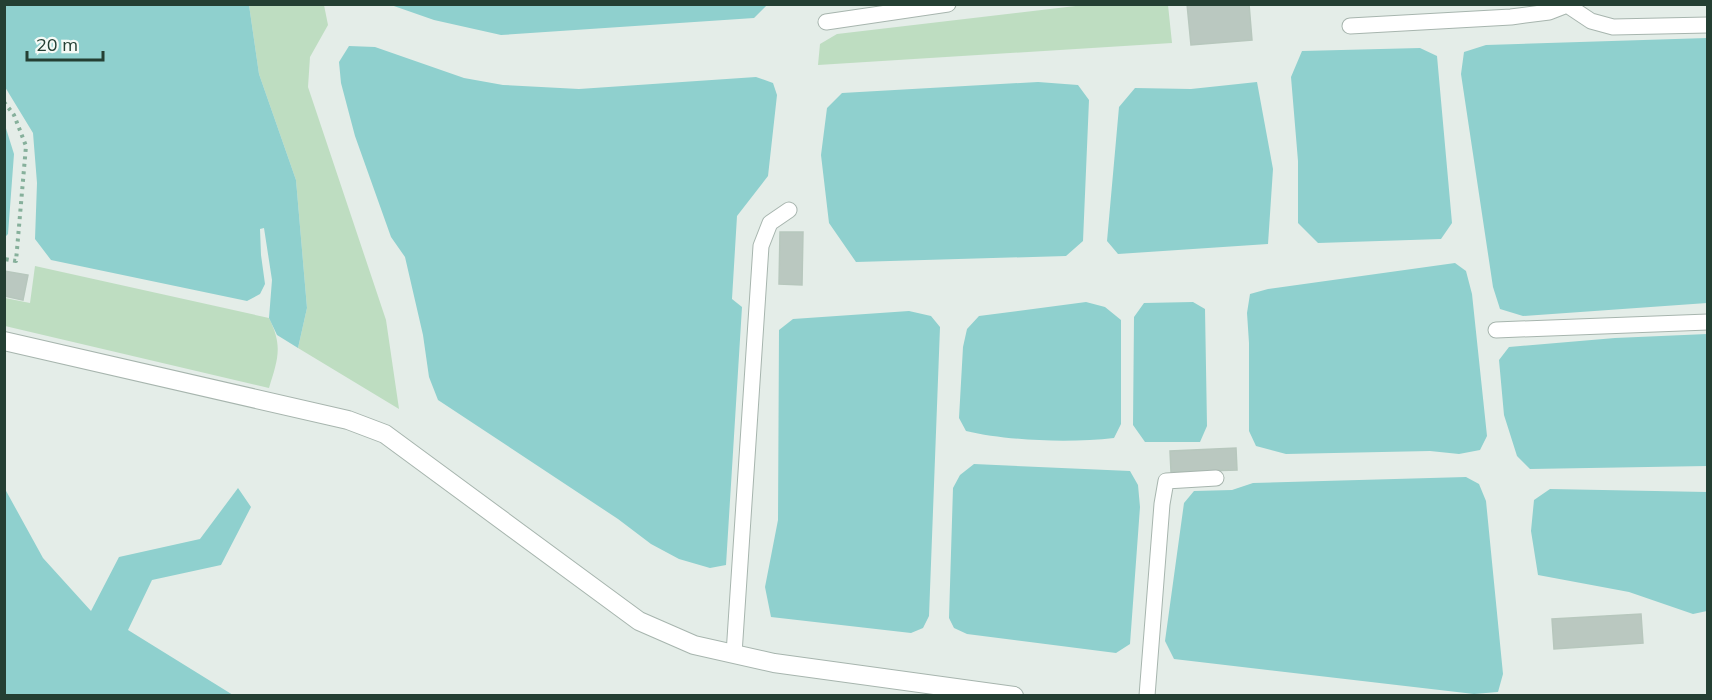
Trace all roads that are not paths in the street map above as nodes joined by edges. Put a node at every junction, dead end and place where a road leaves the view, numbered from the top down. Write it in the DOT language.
graph roads {
  1 [pos="948,4"];
  2 [pos="1567,5"];
  3 [pos="826,22"];
  4 [pos="1707,25"];
  5 [pos="1350,26"];
  6 [pos="789,210"];
  7 [pos="1707,322"];
  8 [pos="1496,330"];
  9 [pos="4,341"];
  10 [pos="1216,478"];
  11 [pos="734,654"];
  12 [pos="1014,696"];
  13 [pos="1147,696"];
  1 -- 3 [label="lane"];
  2 -- 4 [label="lane"];
  2 -- 5 [label="lane"];
  6 -- 11 [label="lane"];
  7 -- 8 [label="lane"];
  9 -- 11 [label="street"];
  10 -- 13 [label="lane"];
  11 -- 12 [label="street"];
}
